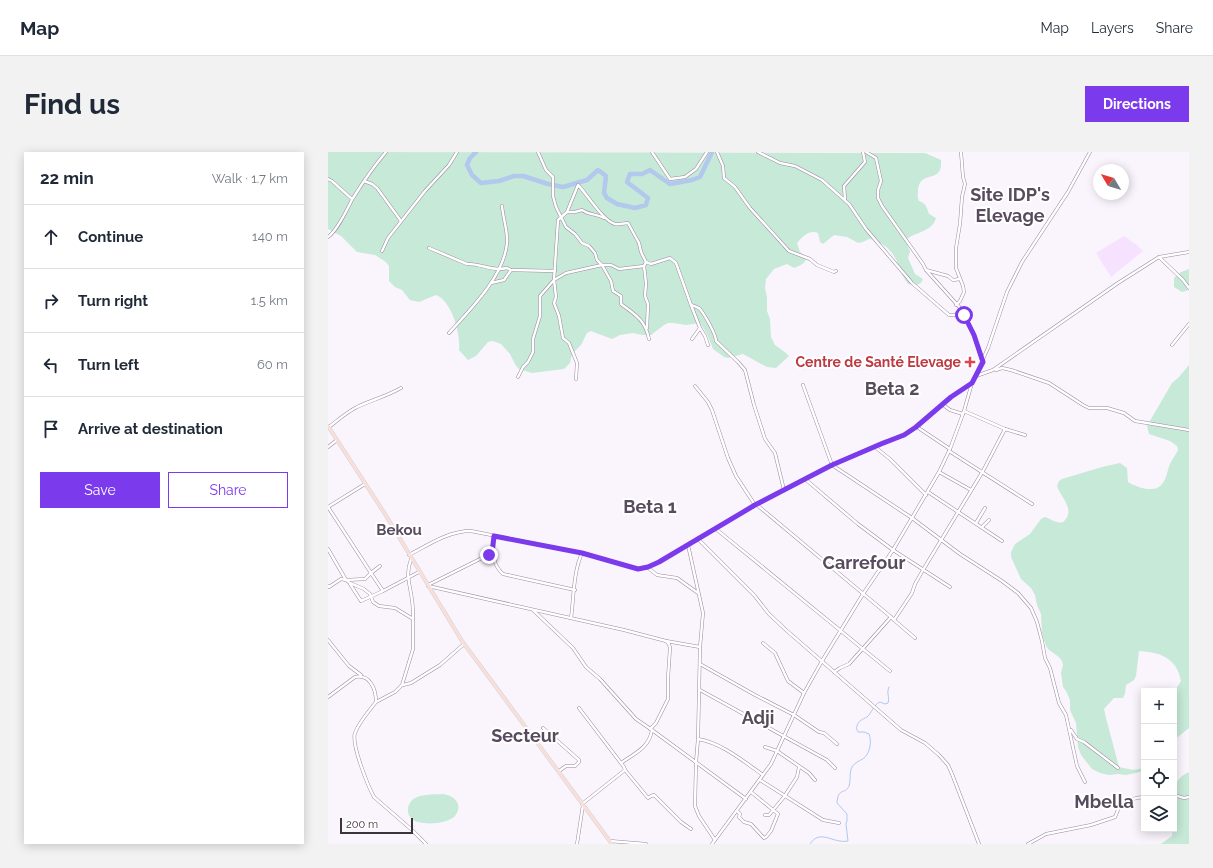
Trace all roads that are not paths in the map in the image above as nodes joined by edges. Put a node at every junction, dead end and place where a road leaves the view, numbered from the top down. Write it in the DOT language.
graph roads {
  1 [pos="386,152"];
  2 [pos="457,152"];
  3 [pos="538,152"];
  4 [pos="652,152"];
  5 [pos="707,152"];
  6 [pos="718,152"];
  7 [pos="758,152"];
  8 [pos="863,152"];
  9 [pos="866,152"];
  10 [pos="961,152"];
  11 [pos="1090,152"];
  12 [pos="328,179"];
  13 [pos="364,181"];
  14 [pos="352,199"];
  15 [pos="845,200"];
  16 [pos="502,206"];
  17 [pos="567,212"];
  18 [pos="562,216"];
  19 [pos="607,219"];
  20 [pos="401,221"];
  21 [pos="328,237"];
  22 [pos="429,248"];
  23 [pos="382,251"];
  24 [pos="1189,252"];
  25 [pos="1159,257"];
  26 [pos="646,262"];
  27 [pos="602,265"];
  28 [pos="644,266"];
  29 [pos="500,270"];
  30 [pos="511,270"];
  31 [pos="926,270"];
  32 [pos="555,271"];
  33 [pos="836,271"];
  34 [pos="960,279"];
  35 [pos="554,280"];
  36 [pos="491,283"];
  37 [pos="1189,288"];
  38 [pos="691,305"];
  39 [pos="956,305"];
  40 [pos="964,315"];
  41 [pos="1189,324"];
  42 [pos="700,328"];
  43 [pos="647,329"];
  44 [pos="449,333"];
  45 [pos="649,339"];
  46 [pos="692,339"];
  47 [pos="1172,344"];
  48 [pos="708,345"];
  49 [pos="983,362"];
  50 [pos="993,370"];
  51 [pos="975,376"];
  52 [pos="518,377"];
  53 [pos="576,379"];
  54 [pos="972,383"];
  55 [pos="803,384"];
  56 [pos="695,386"];
  57 [pos="401,388"];
  58 [pos="942,404"];
  59 [pos="964,412"];
  60 [pos="328,426"];
  61 [pos="916,427"];
  62 [pos="1006,429"];
  63 [pos="1189,430"];
  64 [pos="1025,435"];
  65 [pos="337,440"];
  66 [pos="328,447"];
  67 [pos="875,447"];
  68 [pos="949,450"];
  69 [pos="832,465"];
  70 [pos="983,471"];
  71 [pos="939,472"];
  72 [pos="805,479"];
  73 [pos="365,484"];
  74 [pos="784,490"];
  75 [pos="971,490"];
  76 [pos="928,492"];
  77 [pos="926,495"];
  78 [pos="1032,504"];
  79 [pos="756,505"];
  80 [pos="328,507"];
  81 [pos="985,508"];
  82 [pos="958,511"];
  83 [pos="912,518"];
  84 [pos="989,520"];
  85 [pos="976,523"];
  86 [pos="982,527"];
  87 [pos="716,529"];
  88 [pos="494,536"];
  89 [pos="698,539"];
  90 [pos="941,539"];
  91 [pos="1002,541"];
  92 [pos="688,545"];
  93 [pos="328,549"];
  94 [pos="893,550"];
  95 [pos="492,553"];
  96 [pos="582,553"];
  97 [pos="408,555"];
  98 [pos="411,559"];
  99 [pos="380,566"];
  100 [pos="648,567"];
  101 [pos="923,570"];
  102 [pos="419,572"];
  103 [pos="372,573"];
  104 [pos="407,578"];
  105 [pos="346,580"];
  106 [pos="350,583"];
  107 [pos="428,586"];
  108 [pos="328,587"];
  109 [pos="950,587"];
  110 [pos="575,590"];
  111 [pos="383,591"];
  112 [pos="698,593"];
  113 [pos="863,594"];
  114 [pos="371,597"];
  115 [pos="534,610"];
  116 [pos="891,617"];
  117 [pos="571,618"];
  118 [pos="413,619"];
  119 [pos="894,620"];
  120 [pos="840,631"];
  121 [pos="915,638"];
  122 [pos="328,640"];
  123 [pos="666,641"];
  124 [pos="763,643"];
  125 [pos="464,644"];
  126 [pos="700,647"];
  127 [pos="863,648"];
  128 [pos="822,661"];
  129 [pos="700,664"];
  130 [pos="834,672"];
  131 [pos="890,672"];
  132 [pos="361,676"];
  133 [pos="402,685"];
  134 [pos="700,690"];
  135 [pos="804,693"];
  136 [pos="328,697"];
  137 [pos="376,702"];
  138 [pos="579,708"];
  139 [pos="794,715"];
  140 [pos="544,728"];
  141 [pos="1069,728"];
  142 [pos="651,730"];
  143 [pos="784,735"];
  144 [pos="698,739"];
  145 [pos="836,744"];
  146 [pos="765,747"];
  147 [pos="777,751"];
  148 [pos="696,762"];
  149 [pos="621,763"];
  150 [pos="799,767"];
  151 [pos="835,768"];
  152 [pos="1118,768"];
  153 [pos="626,770"];
  154 [pos="559,771"];
  155 [pos="762,775"];
  156 [pos="760,780"];
  157 [pos="815,780"];
  158 [pos="1085,782"];
  159 [pos="751,792"];
  160 [pos="784,797"];
  161 [pos="1141,797"];
  162 [pos="1177,797"];
  163 [pos="1189,797"];
  164 [pos="746,798"];
  165 [pos="582,804"];
  166 [pos="773,810"];
  167 [pos="737,811"];
  168 [pos="765,816"];
  169 [pos="839,823"];
  170 [pos="691,829"];
  171 [pos="715,840"];
  172 [pos="610,841"];
  173 [pos="426,844"];
  174 [pos="577,844"];
  175 [pos="612,844"];
  176 [pos="646,844"];
  177 [pos="712,844"];
  178 [pos="979,844"];
  179 [pos="1028,844"];
  1 -- 13 [label="street"];
  2 -- 20 [label="street"];
  3 -- 18 [label="street"];
  4 -- 5 [label="street"];
  6 -- 33 [label="street"];
  7 -- 15 [label="street"];
  8 -- 15 [label="street"];
  9 -- 31 [label="street"];
  10 -- 34 [label="street"];
  11 -- 49 [label="street"];
  12 -- 14 [label="street"];
  13 -- 14 [label="street"];
  13 -- 20 [label="street"];
  14 -- 21 [label="street"];
  15 -- 40 [label="street"];
  16 -- 29 [label="street"];
  17 -- 18 [label="street"];
  17 -- 19 [label="street"];
  17 -- 19 [label="street"];
  18 -- 27 [label="street"];
  18 -- 32 [label="street"];
  19 -- 26 [label="street"];
  20 -- 23 [label="street"];
  22 -- 29 [label="street"];
  24 -- 25 [label="street"];
  25 -- 37 [label="street"];
  25 -- 50 [label="street"];
  26 -- 28 [label="street"];
  26 -- 38 [label="street"];
  27 -- 28 [label="street"];
  27 -- 35 [label="street"];
  27 -- 43 [label="street"];
  28 -- 43 [label="street"];
  29 -- 30 [label="street"];
  29 -- 36 [label="street"];
  30 -- 32 [label="street"];
  30 -- 36 [label="street"];
  31 -- 34 [label="street"];
  31 -- 39 [label="street"];
  32 -- 35 [label="street"];
  34 -- 39 [label="street"];
  35 -- 52 [label="street"];
  35 -- 53 [label="street"];
  36 -- 44 [label="street"];
  38 -- 42 [label="street"];
  38 -- 74 [label="street"];
  39 -- 40 [label="street"];
  40 -- 49 [label="street"];
  41 -- 47 [label="street"];
  42 -- 46 [label="street"];
  42 -- 48 [label="street"];
  43 -- 45 [label="street"];
  49 -- 51 [label="street"];
  50 -- 51 [label="street"];
  50 -- 63 [label="street"];
  51 -- 54 [label="street"];
  54 -- 58 [label="street"];
  54 -- 59 [label="street"];
  55 -- 69 [label="street"];
  56 -- 79 [label="street"];
  57 -- 60 [label="street"];
  58 -- 59 [label="street"];
  58 -- 61 [label="street"];
  59 -- 62 [label="street"];
  59 -- 68 [label="street"];
  60 -- 65 [label="main road"];
  61 -- 67 [label="street"];
  61 -- 68 [label="street"];
  62 -- 64 [label="street"];
  62 -- 70 [label="street"];
  65 -- 66 [label="street"];
  65 -- 73 [label="main road"];
  67 -- 69 [label="street"];
  67 -- 77 [label="street"];
  68 -- 70 [label="street"];
  68 -- 71 [label="street"];
  69 -- 72 [label="street"];
  69 -- 83 [label="street"];
  70 -- 75 [label="street"];
  70 -- 78 [label="street"];
  71 -- 75 [label="street"];
  71 -- 76 [label="street"];
  72 -- 74 [label="street"];
  72 -- 94 [label="street"];
  73 -- 80 [label="street"];
  73 -- 97 [label="main road"];
  74 -- 79 [label="street"];
  75 -- 82 [label="street"];
  76 -- 77 [label="street"];
  76 -- 82 [label="street"];
  77 -- 83 [label="street"];
  79 -- 87 [label="street"];
  79 -- 113 [label="street"];
  80 -- 103 [label="street"];
  81 -- 85 [label="street"];
  82 -- 85 [label="street"];
  82 -- 90 [label="street"];
  83 -- 90 [label="street"];
  83 -- 94 [label="street"];
  84 -- 86 [label="street"];
  85 -- 86 [label="street"];
  86 -- 91 [label="street"];
  87 -- 89 [label="street"];
  87 -- 120 [label="street"];
  88 -- 95 [label="street"];
  88 -- 96 [label="street"];
  88 -- 97 [label="street"];
  89 -- 92 [label="street"];
  89 -- 128 [label="street"];
  90 -- 101 [label="street"];
  90 -- 141 [label="street"];
  92 -- 100 [label="street"];
  92 -- 112 [label="street"];
  93 -- 105 [label="street"];
  94 -- 101 [label="street"];
  94 -- 113 [label="street"];
  95 -- 107 [label="street"];
  95 -- 110 [label="street"];
  96 -- 100 [label="street"];
  96 -- 110 [label="street"];
  97 -- 98 [label="main road"];
  98 -- 102 [label="main road"];
  98 -- 104 [label="street"];
  99 -- 103 [label="street"];
  100 -- 112 [label="street"];
  101 -- 109 [label="street"];
  101 -- 119 [label="street"];
  102 -- 104 [label="street"];
  102 -- 107 [label="main road"];
  103 -- 105 [label="street"];
  103 -- 111 [label="street"];
  104 -- 111 [label="street"];
  104 -- 118 [label="street"];
  105 -- 106 [label="street"];
  105 -- 108 [label="street"];
  106 -- 114 [label="street"];
  106 -- 114 [label="street"];
  107 -- 115 [label="street"];
  107 -- 125 [label="main road"];
  110 -- 117 [label="street"];
  111 -- 114 [label="street"];
  112 -- 126 [label="street"];
  113 -- 116 [label="street"];
  113 -- 120 [label="street"];
  114 -- 118 [label="street"];
  115 -- 117 [label="street"];
  115 -- 142 [label="street"];
  116 -- 119 [label="street"];
  116 -- 127 [label="street"];
  117 -- 123 [label="street"];
  118 -- 133 [label="street"];
  119 -- 121 [label="street"];
  120 -- 127 [label="street"];
  120 -- 128 [label="street"];
  122 -- 132 [label="street"];
  123 -- 126 [label="street"];
  123 -- 142 [label="street"];
  124 -- 135 [label="street"];
  125 -- 133 [label="street"];
  125 -- 154 [label="main road"];
  126 -- 129 [label="street"];
  127 -- 130 [label="street"];
  127 -- 131 [label="street"];
  128 -- 130 [label="street"];
  128 -- 135 [label="street"];
  129 -- 134 [label="street"];
  129 -- 139 [label="street"];
  130 -- 178 [label="street"];
  132 -- 136 [label="street"];
  132 -- 137 [label="street"];
  133 -- 137 [label="street"];
  134 -- 143 [label="street"];
  134 -- 144 [label="street"];
  135 -- 139 [label="street"];
  137 -- 173 [label="street"];
  138 -- 149 [label="street"];
  139 -- 143 [label="street"];
  139 -- 145 [label="street"];
  140 -- 154 [label="street"];
  141 -- 152 [label="street"];
  141 -- 158 [label="street"];
  142 -- 148 [label="street"];
  142 -- 149 [label="street"];
  143 -- 147 [label="street"];
  143 -- 151 [label="street"];
  144 -- 148 [label="street"];
  144 -- 155 [label="street"];
  146 -- 147 [label="street"];
  147 -- 150 [label="street"];
  147 -- 155 [label="street"];
  148 -- 164 [label="street"];
  148 -- 171 [label="street"];
  149 -- 153 [label="street"];
  150 -- 157 [label="street"];
  150 -- 160 [label="street"];
  153 -- 165 [label="street"];
  153 -- 170 [label="street"];
  154 -- 165 [label="main road"];
  155 -- 156 [label="street"];
  156 -- 159 [label="street"];
  156 -- 160 [label="street"];
  159 -- 164 [label="street"];
  159 -- 166 [label="street"];
  160 -- 166 [label="street"];
  160 -- 169 [label="street"];
  161 -- 179 [label="street"];
  162 -- 163 [label="street"];
  164 -- 167 [label="street"];
  165 -- 172 [label="main road"];
  165 -- 174 [label="street"];
  166 -- 167 [label="street"];
  166 -- 168 [label="street"];
  167 -- 171 [label="street"];
  171 -- 177 [label="street"];
  172 -- 175 [label="main road"];
  172 -- 176 [label="street"];
}
